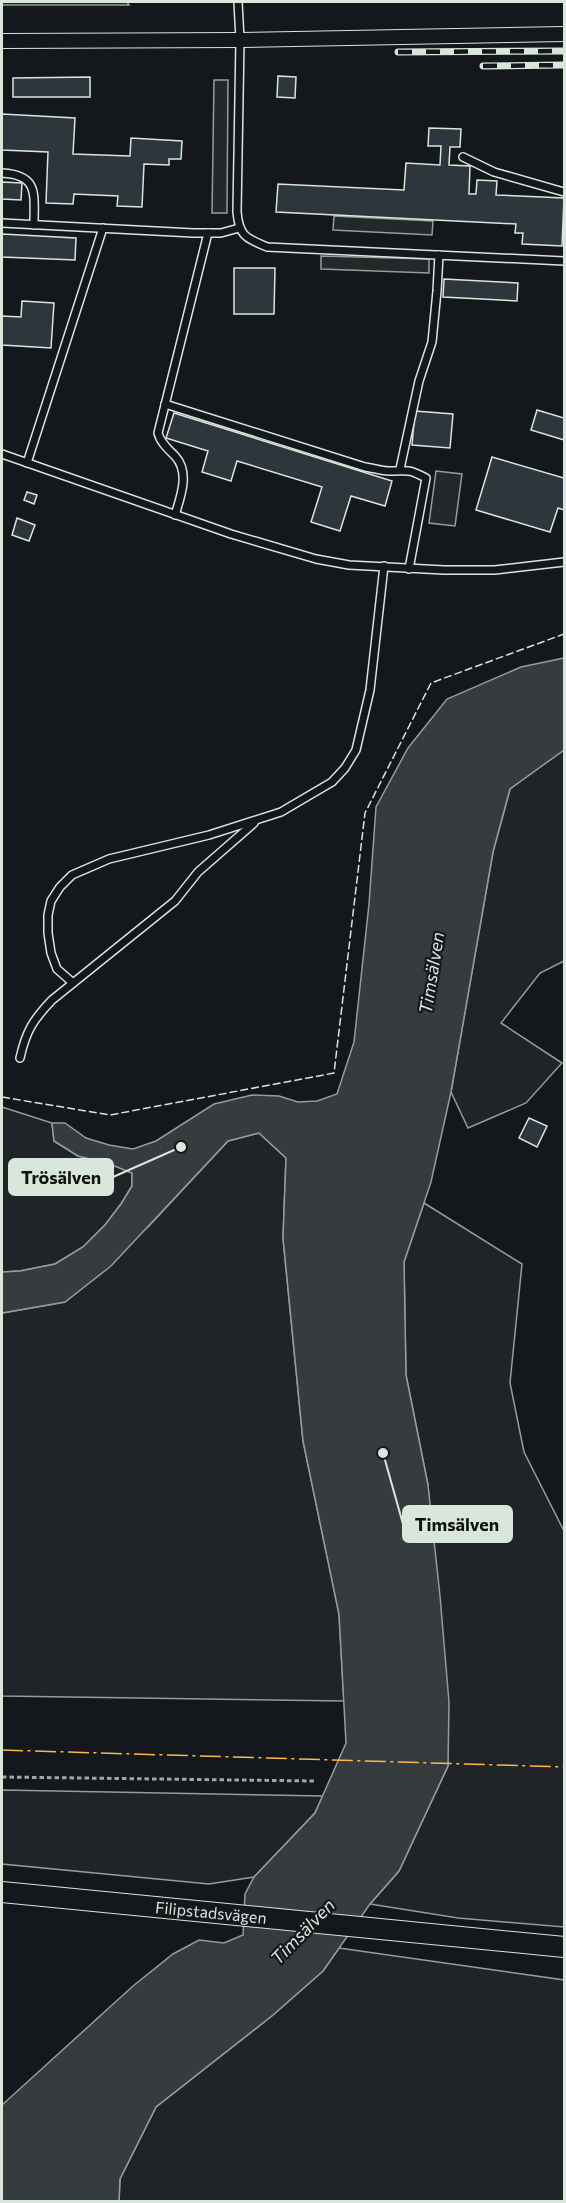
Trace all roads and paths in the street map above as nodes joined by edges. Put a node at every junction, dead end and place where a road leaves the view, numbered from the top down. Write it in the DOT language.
graph roads {
  1 [pos="238,2"];
  2 [pos="564,34"];
  3 [pos="240,40"];
  4 [pos="2,41"];
  5 [pos="463,157"];
  6 [pos="2,173"];
  7 [pos="564,192"];
  8 [pos="2,223"];
  9 [pos="34,225"];
  10 [pos="103,228"];
  11 [pos="239,228"];
  12 [pos="208,233"];
  13 [pos="439,255"];
  14 [pos="564,261"];
  15 [pos="165,404"];
  16 [pos="2,454"];
  17 [pos="27,463"];
  18 [pos="400,469"];
  19 [pos="175,515"];
  20 [pos="564,562"];
  21 [pos="384,566"];
  22 [pos="409,569"];
  23 [pos="260,817"];
  24 [pos="73,983"];
  25 [pos="20,1058"];
  26 [pos="2,1777"];
  27 [pos="315,1781"];
  28 [pos="2,1892"];
  29 [pos="564,1947"];
  1 -- 3 [label="lane"];
  2 -- 3 [label="street"];
  3 -- 4 [label="street"];
  3 -- 11 [label="lane"];
  5 -- 7 [label="lane"];
  6 -- 9 [label="lane"];
  8 -- 9 [label="lane"];
  9 -- 10 [label="lane"];
  10 -- 12 [label="lane"];
  10 -- 17 [label="lane"];
  11 -- 12 [label="lane"];
  11 -- 13 [label="lane"];
  12 -- 15 [label="lane"];
  13 -- 14 [label="lane"];
  13 -- 18 [label="lane"];
  15 -- 18 [label="lane"];
  15 -- 19 [label="lane"];
  16 -- 17 [label="lane"];
  17 -- 19 [label="lane"];
  18 -- 22 [label="lane"];
  19 -- 21 [label="lane"];
  20 -- 22 [label="lane"];
  21 -- 22 [label="lane"];
  21 -- 23 [label="lane"];
  23 -- 24 [label="lane"];
  23 -- 24 [label="lane"];
  24 -- 25 [label="lane"];
  26 -- 27 [label="path"];
  28 -- 29 [label="main road, Filipstadsvägen"];
}
